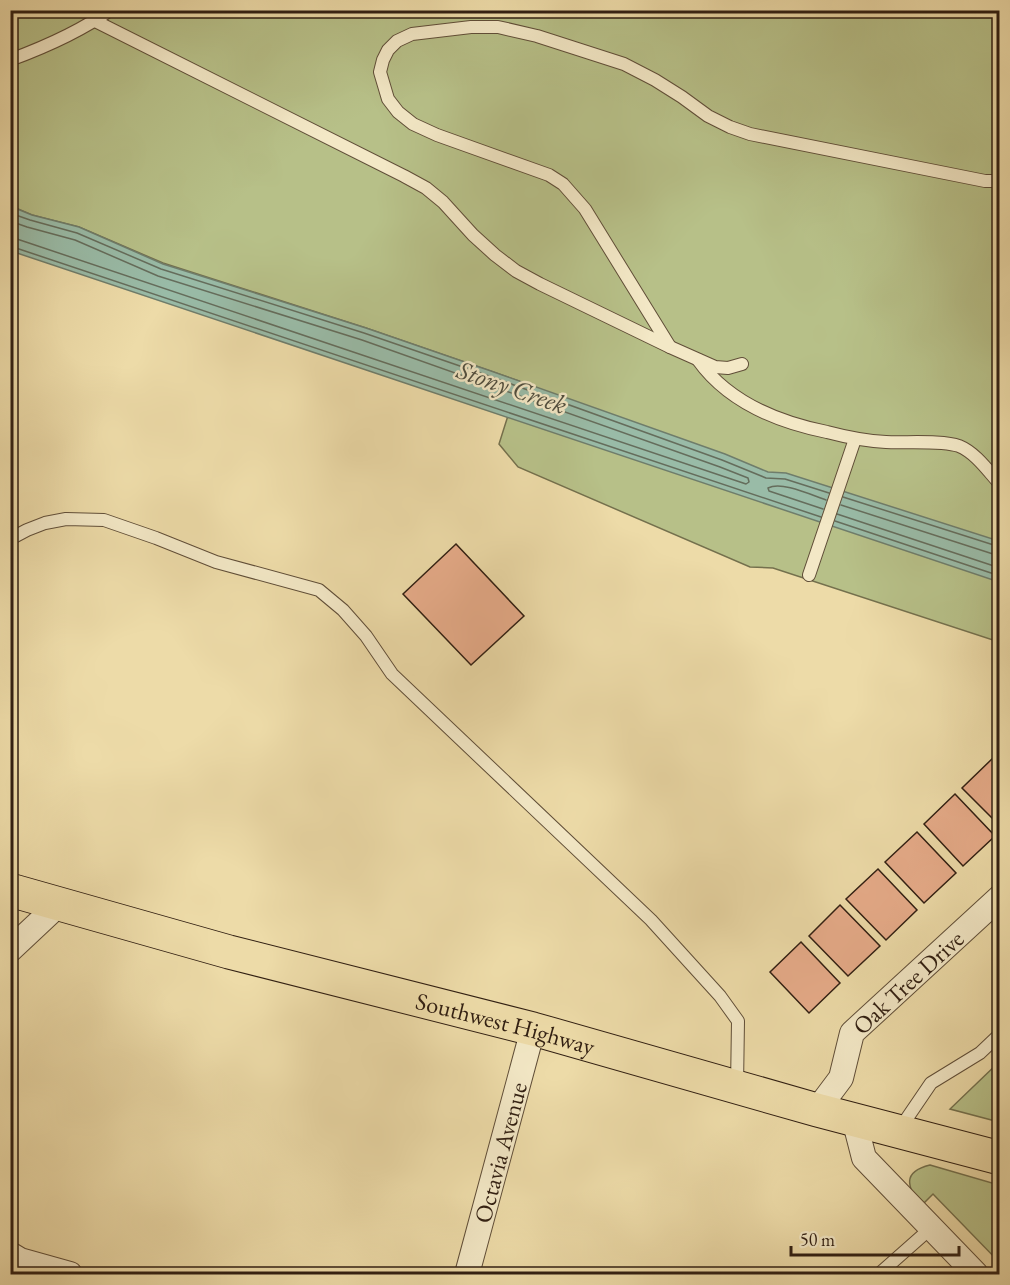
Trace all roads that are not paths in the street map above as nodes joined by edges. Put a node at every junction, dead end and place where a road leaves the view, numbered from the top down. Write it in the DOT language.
graph roads {
  1 [pos="110,10"];
  2 [pos="95,21"];
  3 [pos="10,60"];
  4 [pos="999,181"];
  5 [pos="670,347"];
  6 [pos="697,359"];
  7 [pos="742,364"];
  8 [pos="855,439"];
  9 [pos="999,484"];
  10 [pos="10,539"];
  11 [pos="809,575"];
  12 [pos="10,890"];
  13 [pos="999,897"];
  14 [pos="58,905"];
  15 [pos="10,950"];
  16 [pos="533,1029"];
  17 [pos="999,1034"];
  18 [pos="737,1087"];
  19 [pos="817,1110"];
  20 [pos="854,1119"];
  21 [pos="898,1131"];
  22 [pos="999,1158"];
  23 [pos="931,1228"];
  24 [pos="10,1254"];
  25 [pos="70,1275"];
  26 [pos="467,1275"];
  27 [pos="879,1275"];
  28 [pos="976,1275"];
  1 -- 2 [label="lane"];
  2 -- 3 [label="lane"];
  2 -- 5 [label="lane"];
  4 -- 5 [label="lane"];
  5 -- 6 [label="lane"];
  6 -- 7 [label="lane"];
  6 -- 8 [label="lane"];
  8 -- 9 [label="lane"];
  8 -- 11 [label="lane"];
  10 -- 18 [label="lane"];
  12 -- 14 [label="main road, Southwest Highway"];
  13 -- 19 [label="street, Oak Tree Drive"];
  14 -- 15 [label="street"];
  14 -- 16 [label="main road, Southwest Highway"];
  16 -- 18 [label="main road, Southwest Highway"];
  16 -- 26 [label="street, Octavia Avenue"];
  17 -- 21 [label="lane"];
  18 -- 19 [label="main road, Southwest Highway"];
  19 -- 20 [label="main road, Southwest Highway"];
  20 -- 21 [label="main road, Southwest Highway"];
  20 -- 23 [label="street"];
  21 -- 22 [label="main road, Southwest Highway"];
  23 -- 27 [label="lane"];
  23 -- 28 [label="street"];
  24 -- 25 [label="street"];
}
